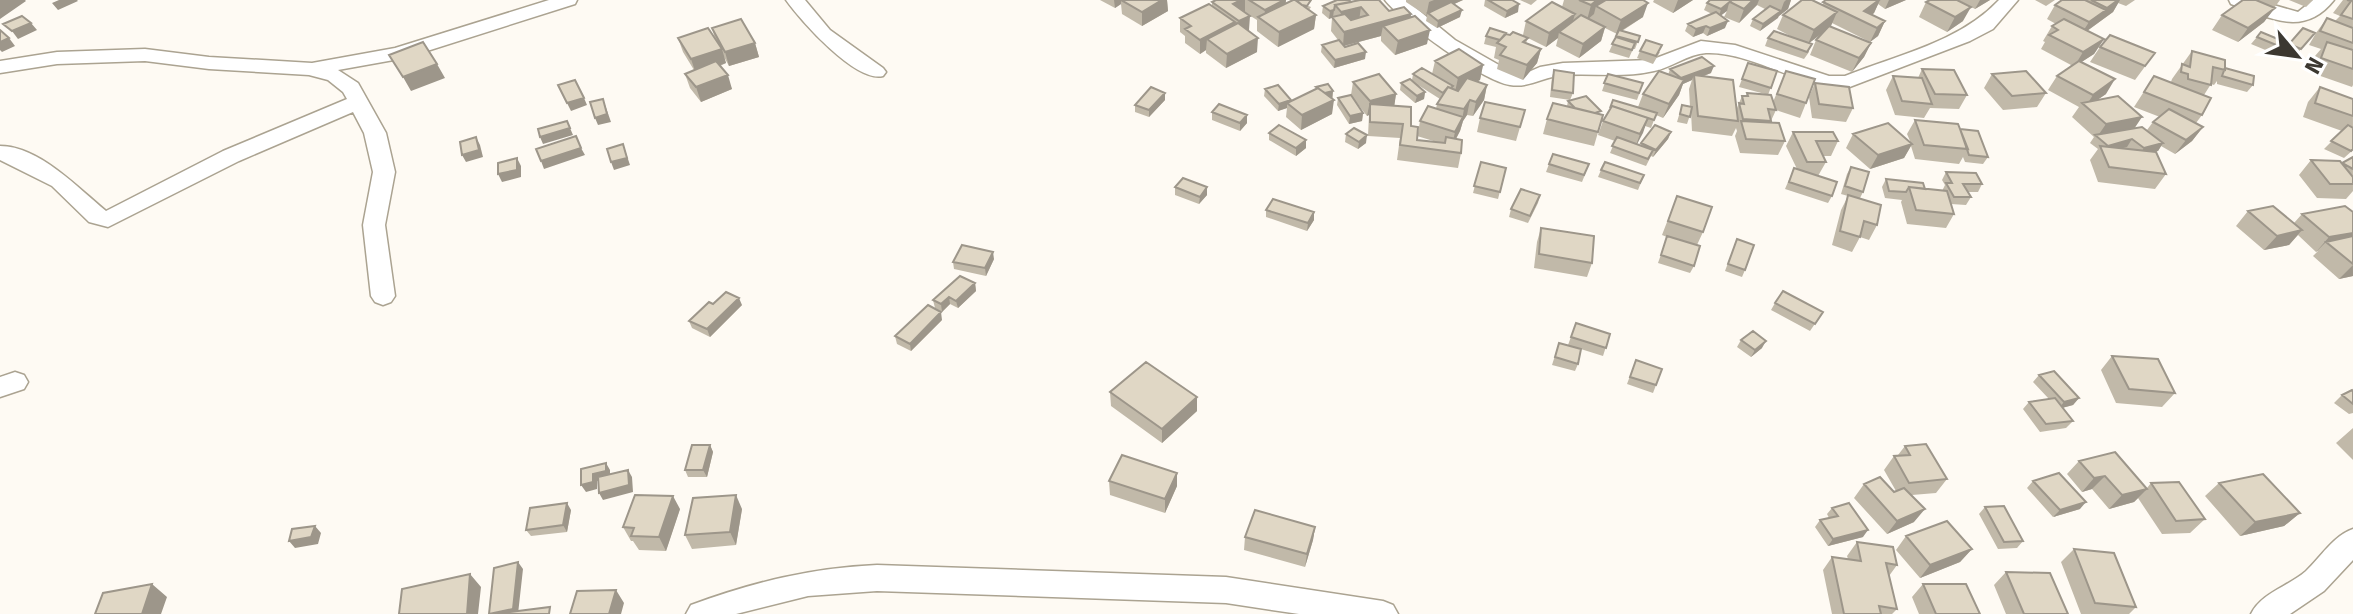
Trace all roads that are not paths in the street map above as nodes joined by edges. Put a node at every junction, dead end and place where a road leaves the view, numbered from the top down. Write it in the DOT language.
graph roads {
  1 [pos="568,0"];
  2 [pos="795,0"];
  3 [pos="1394,0"];
  4 [pos="2009,0"];
  5 [pos="2238,0"];
  6 [pos="2325,0"];
  7 [pos="1961,13"];
  8 [pos="1986,25"];
  9 [pos="0,67"];
  10 [pos="310,69"];
  11 [pos="876,72"];
  12 [pos="358,102"];
  13 [pos="0,153"];
  14 [pos="383,296"];
  15 [pos="2353,541"];
  16 [pos="701,614"];
  17 [pos="1383,614"];
  18 [pos="2266,614"];
  1 -- 10 [label="street"];
  2 -- 11 [label="street"];
  3 -- 8 [label="street"];
  4 -- 8 [label="street"];
  5 -- 6 [label="street"];
  7 -- 8 [label="street"];
  9 -- 10 [label="street"];
  10 -- 12 [label="street"];
  12 -- 13 [label="street"];
  12 -- 14 [label="street"];
  15 -- 18 [label="street"];
  16 -- 17 [label="street"];
}
